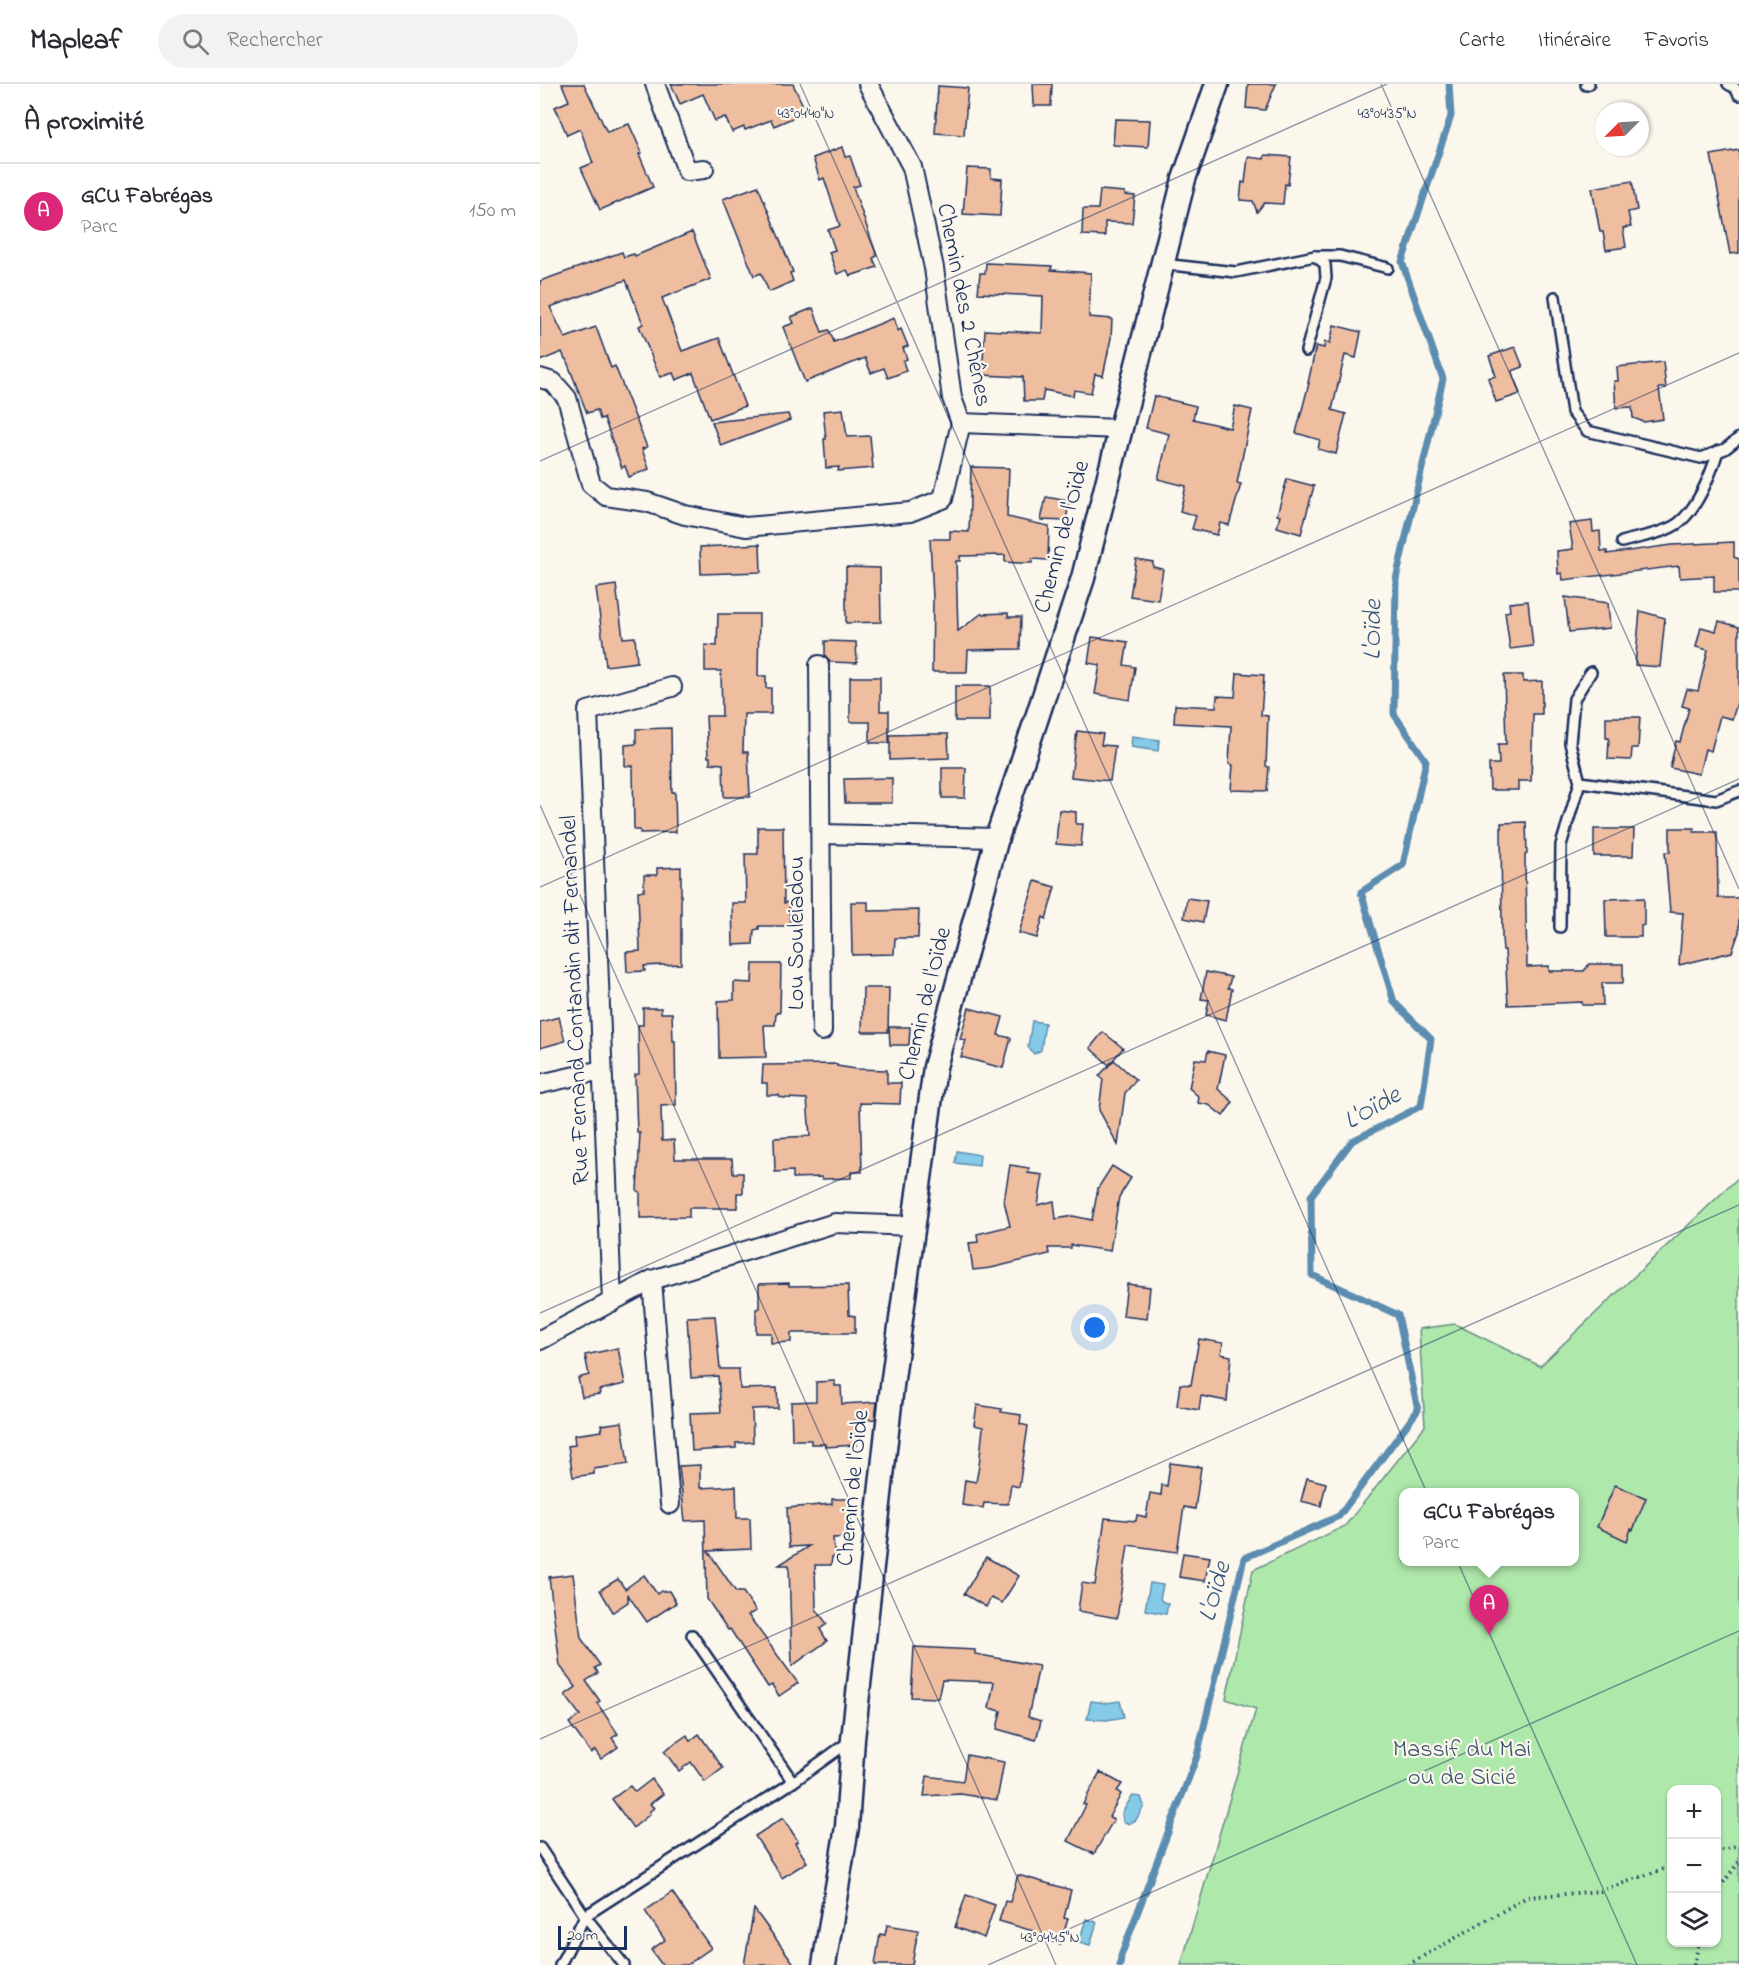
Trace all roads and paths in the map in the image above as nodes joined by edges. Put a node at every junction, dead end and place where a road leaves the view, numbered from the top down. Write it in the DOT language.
graph roads {
  1 [pos="655,84"];
  2 [pos="868,84"];
  3 [pos="1217,84"];
  4 [pos="1728,84"];
  5 [pos="1739,95"];
  6 [pos="704,169"];
  7 [pos="1315,256"];
  8 [pos="1162,264"];
  9 [pos="1388,268"];
  10 [pos="1555,297"];
  11 [pos="1306,351"];
  12 [pos="540,378"];
  13 [pos="961,423"];
  14 [pos="1120,429"];
  15 [pos="1739,438"];
  16 [pos="1718,451"];
  17 [pos="1622,542"];
  18 [pos="819,665"];
  19 [pos="1591,672"];
  20 [pos="672,687"];
  21 [pos="1580,782"];
  22 [pos="1739,791"];
  23 [pos="821,834"];
  24 [pos="997,838"];
  25 [pos="1560,927"];
  26 [pos="822,1030"];
  27 [pos="602,1070"];
  28 [pos="540,1084"];
  29 [pos="914,1226"];
  30 [pos="652,1280"];
  31 [pos="612,1302"];
  32 [pos="540,1340"];
  33 [pos="670,1504"];
  34 [pos="692,1635"];
  35 [pos="854,1739"];
  36 [pos="793,1782"];
  37 [pos="1739,1845"];
  38 [pos="540,1848"];
  39 [pos="1721,1850"];
  40 [pos="1739,1862"];
  41 [pos="1667,1867"];
  42 [pos="1721,1885"];
  43 [pos="585,1916"];
  44 [pos="1698,1947"];
  45 [pos="560,1965"];
  46 [pos="624,1965"];
  47 [pos="824,1965"];
  48 [pos="1408,1965"];
  49 [pos="1694,1965"];
  1 -- 6 [label="street"];
  2 -- 13 [label="street, Chemin des 2 Chênes"];
  3 -- 8 [label="street, Chemin de l'Oïde"];
  4 -- 5 [label="lane"];
  7 -- 8 [label="lane"];
  7 -- 9 [label="lane"];
  7 -- 11 [label="lane"];
  8 -- 14 [label="street, Chemin de l'Oïde"];
  10 -- 16 [label="lane"];
  12 -- 13 [label="street"];
  13 -- 14 [label="street, Chemin des 2 Chênes"];
  14 -- 24 [label="street, Chemin de l'Oïde"];
  15 -- 16 [label="lane"];
  16 -- 17 [label="lane"];
  18 -- 23 [label="street, Lou Souleiadou"];
  19 -- 21 [label="lane"];
  20 -- 27 [label="street, Rue Fernand Contandin dit Fernandel"];
  21 -- 22 [label="lane"];
  21 -- 25 [label="lane"];
  23 -- 24 [label="street, Lou Souleiadou"];
  23 -- 26 [label="street, Lou Souleiadou"];
  24 -- 29 [label="street, Chemin de l'Oïde"];
  27 -- 28 [label="street"];
  27 -- 31 [label="street, Rue Fernand Contandin dit Fernandel"];
  29 -- 30 [label="street"];
  29 -- 35 [label="street, Chemin de l'Oïde"];
  30 -- 31 [label="street"];
  30 -- 33 [label="street"];
  31 -- 32 [label="street"];
  34 -- 36 [label="lane"];
  35 -- 36 [label="lane"];
  35 -- 47 [label="street, Chemin de l'Oïde"];
  36 -- 43 [label="lane"];
  37 -- 39 [label="path"];
  38 -- 43 [label="lane"];
  40 -- 42 [label="path"];
  41 -- 48 [label="path"];
  43 -- 45 [label="lane"];
  43 -- 46 [label="lane"];
  44 -- 49 [label="path"];
}
